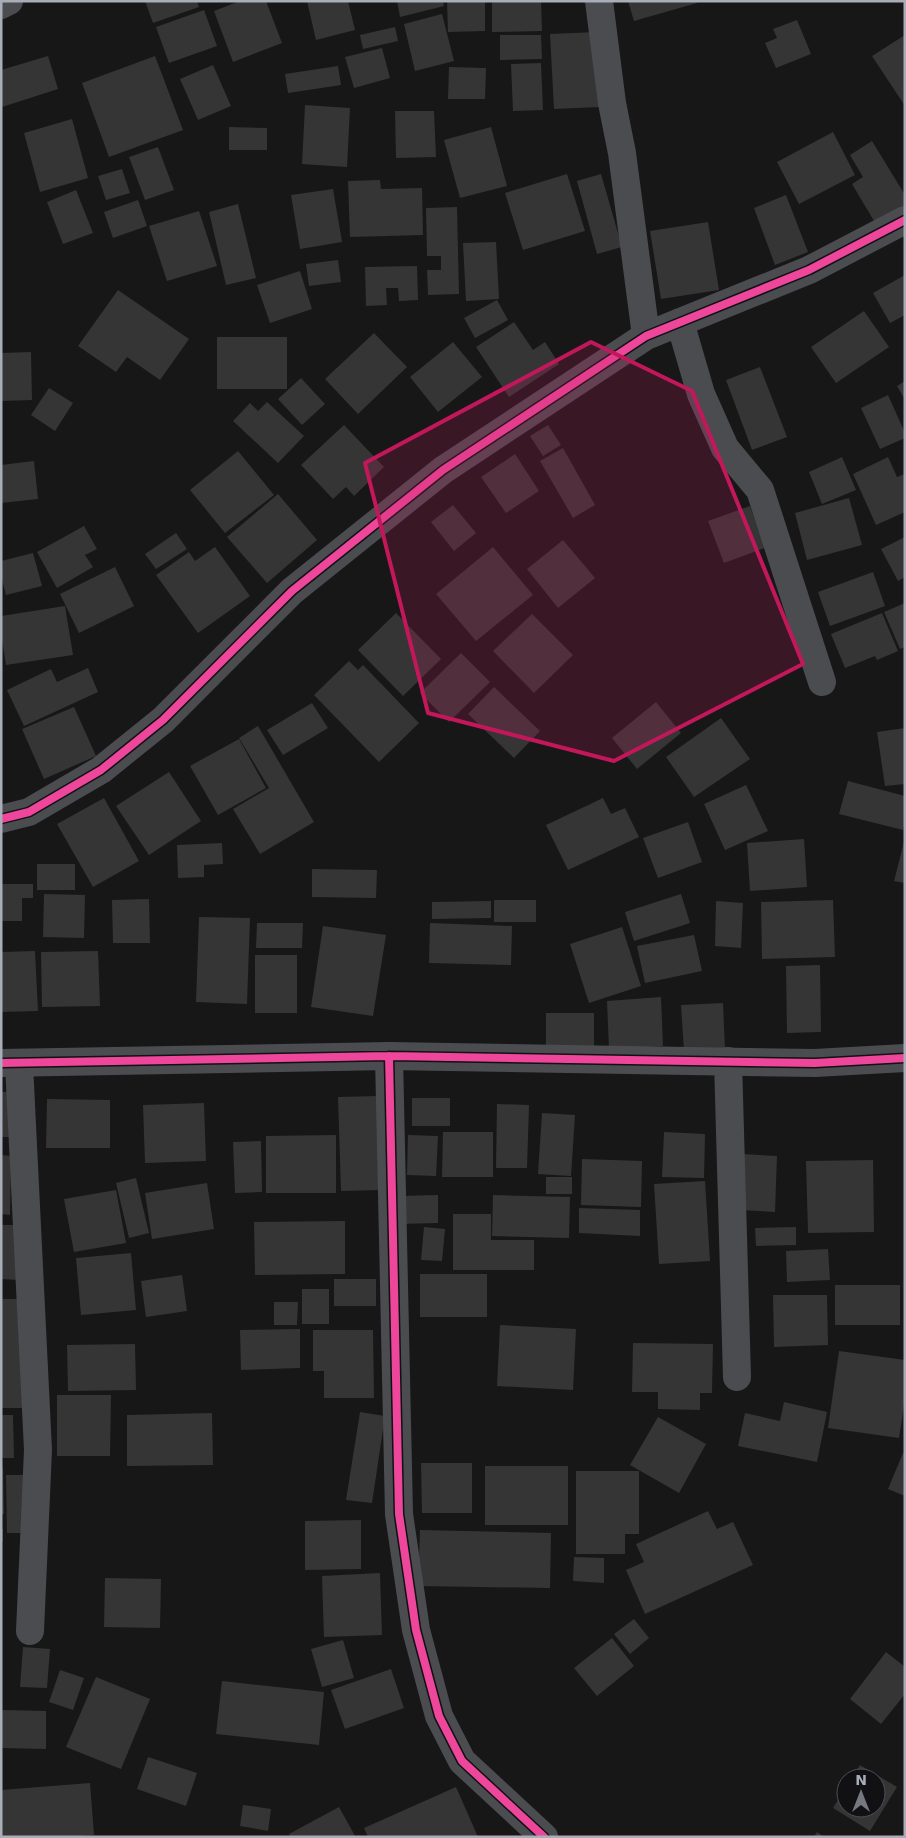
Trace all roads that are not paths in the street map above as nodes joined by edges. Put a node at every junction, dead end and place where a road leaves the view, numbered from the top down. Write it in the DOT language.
graph roads {
  1 [pos="9,1"];
  2 [pos="599,1"];
  3 [pos="1,5"];
  4 [pos="904,220"];
  5 [pos="680,322"];
  6 [pos="646,336"];
  7 [pos="822,682"];
  8 [pos="1,818"];
  9 [pos="388,1056"];
  10 [pos="905,1058"];
  11 [pos="728,1061"];
  12 [pos="10,1063"];
  13 [pos="737,1377"];
  14 [pos="30,1631"];
  15 [pos="544,1837"];
  1 -- 3 [label="street"];
  2 -- 6 [label="street"];
  4 -- 5 [label="street"];
  5 -- 6 [label="street"];
  5 -- 7 [label="street"];
  6 -- 8 [label="street"];
  9 -- 11 [label="street"];
  9 -- 12 [label="street"];
  9 -- 15 [label="street"];
  10 -- 11 [label="street"];
  11 -- 13 [label="street"];
  12 -- 14 [label="street"];
}
